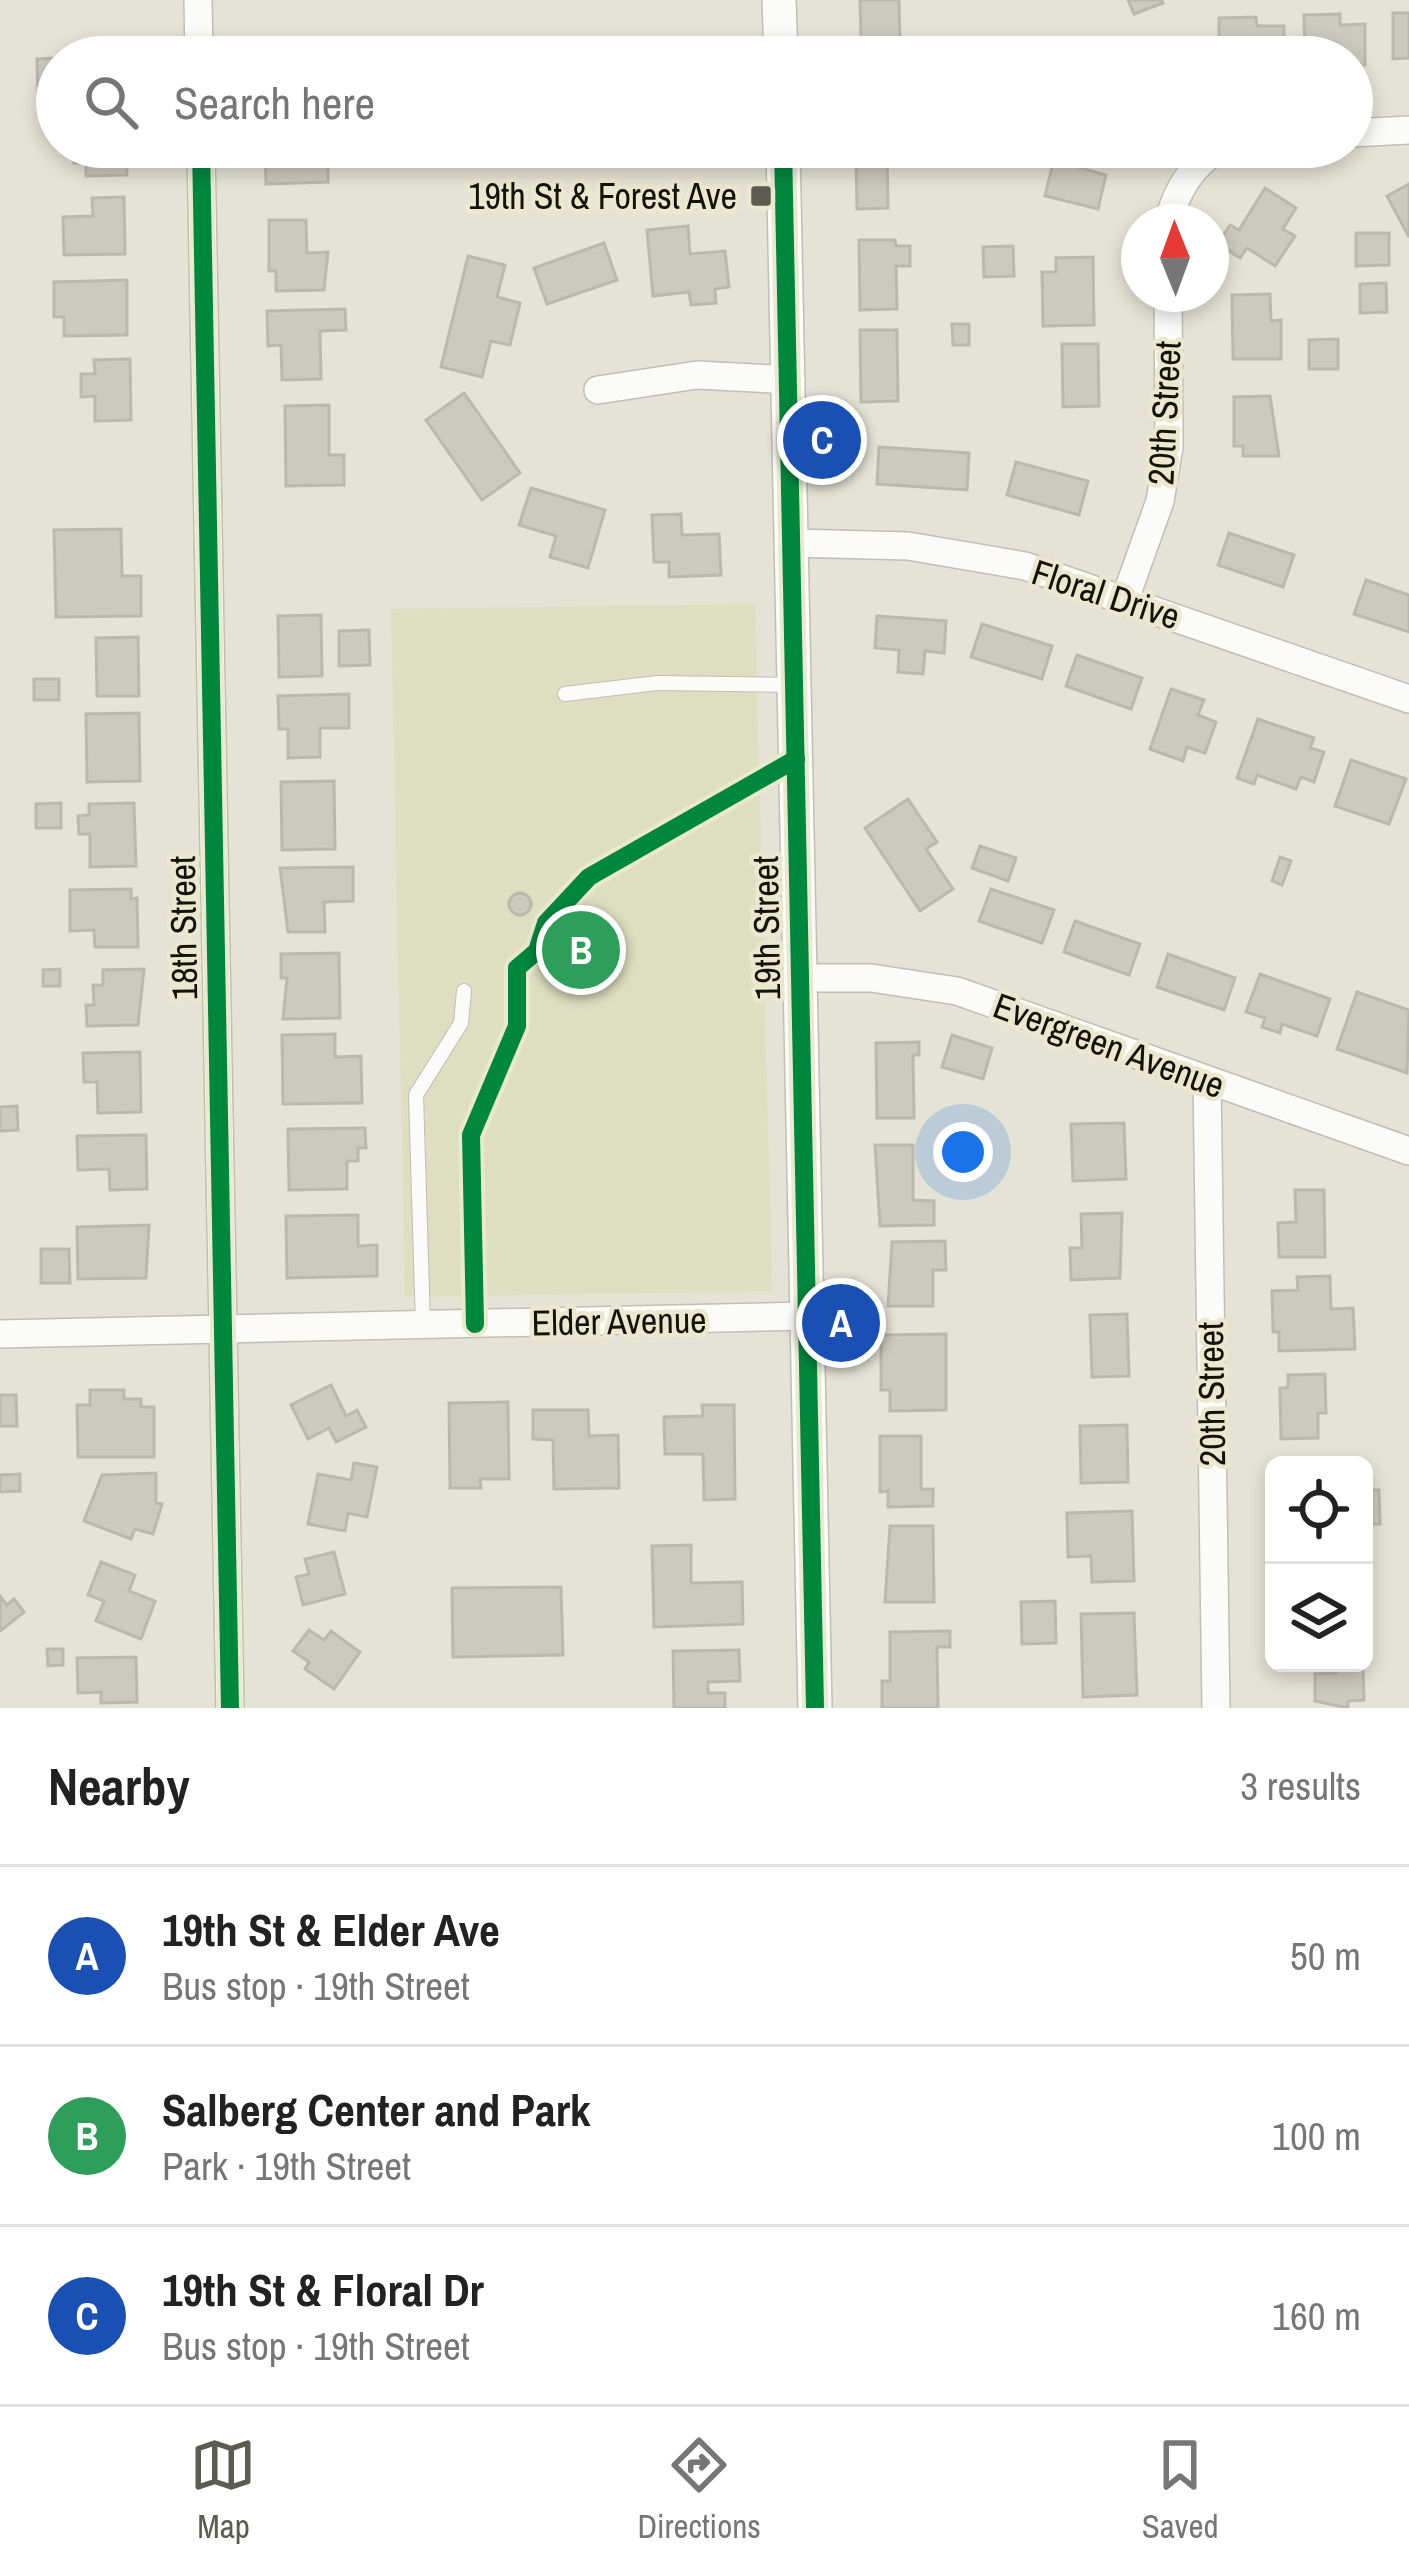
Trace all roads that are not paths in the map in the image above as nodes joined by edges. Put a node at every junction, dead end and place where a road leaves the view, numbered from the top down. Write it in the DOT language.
graph roads {
  1 [pos="198,0"];
  2 [pos="779,0"];
  3 [pos="199,36"];
  4 [pos="780,36"];
  5 [pos="1409,130"];
  6 [pos="1373,132"];
  7 [pos="200,168"];
  8 [pos="784,168"];
  9 [pos="1200,168"];
  10 [pos="1174,204"];
  11 [pos="1168,312"];
  12 [pos="790,380"];
  13 [pos="598,390"];
  14 [pos="793,543"];
  15 [pos="1125,598"];
  16 [pos="795,685"];
  17 [pos="565,694"];
  18 [pos="1409,699"];
  19 [pos="800,978"];
  20 [pos="464,991"];
  21 [pos="1207,1081"];
  22 [pos="1409,1151"];
  23 [pos="806,1316"];
  24 [pos="422,1325"];
  25 [pos="224,1329"];
  26 [pos="0,1334"];
  27 [pos="230,1708"];
  28 [pos="815,1708"];
  29 [pos="1216,1708"];
  1 -- 3 [label="street"];
  2 -- 4 [label="street"];
  5 -- 6 [label="street"];
  7 -- 25 [label="street, 18th Street"];
  8 -- 12 [label="street, 19th Street"];
  9 -- 10 [label="street"];
  11 -- 15 [label="street, 20th Street"];
  12 -- 13 [label="street"];
  12 -- 14 [label="street, 19th Street"];
  14 -- 15 [label="street, Floral Drive"];
  14 -- 16 [label="street, 19th Street"];
  15 -- 18 [label="street, Floral Drive"];
  16 -- 17 [label="lane"];
  16 -- 19 [label="street, 19th Street"];
  19 -- 21 [label="street, Evergreen Avenue"];
  19 -- 23 [label="street, 19th Street"];
  20 -- 24 [label="lane"];
  21 -- 22 [label="street, Evergreen Avenue"];
  21 -- 29 [label="street, 20th Street"];
  23 -- 24 [label="street, Elder Avenue"];
  23 -- 28 [label="street, 19th Street"];
  24 -- 25 [label="street, Elder Avenue"];
  25 -- 26 [label="street, Elder Avenue"];
  25 -- 27 [label="street, 18th Street"];
}
